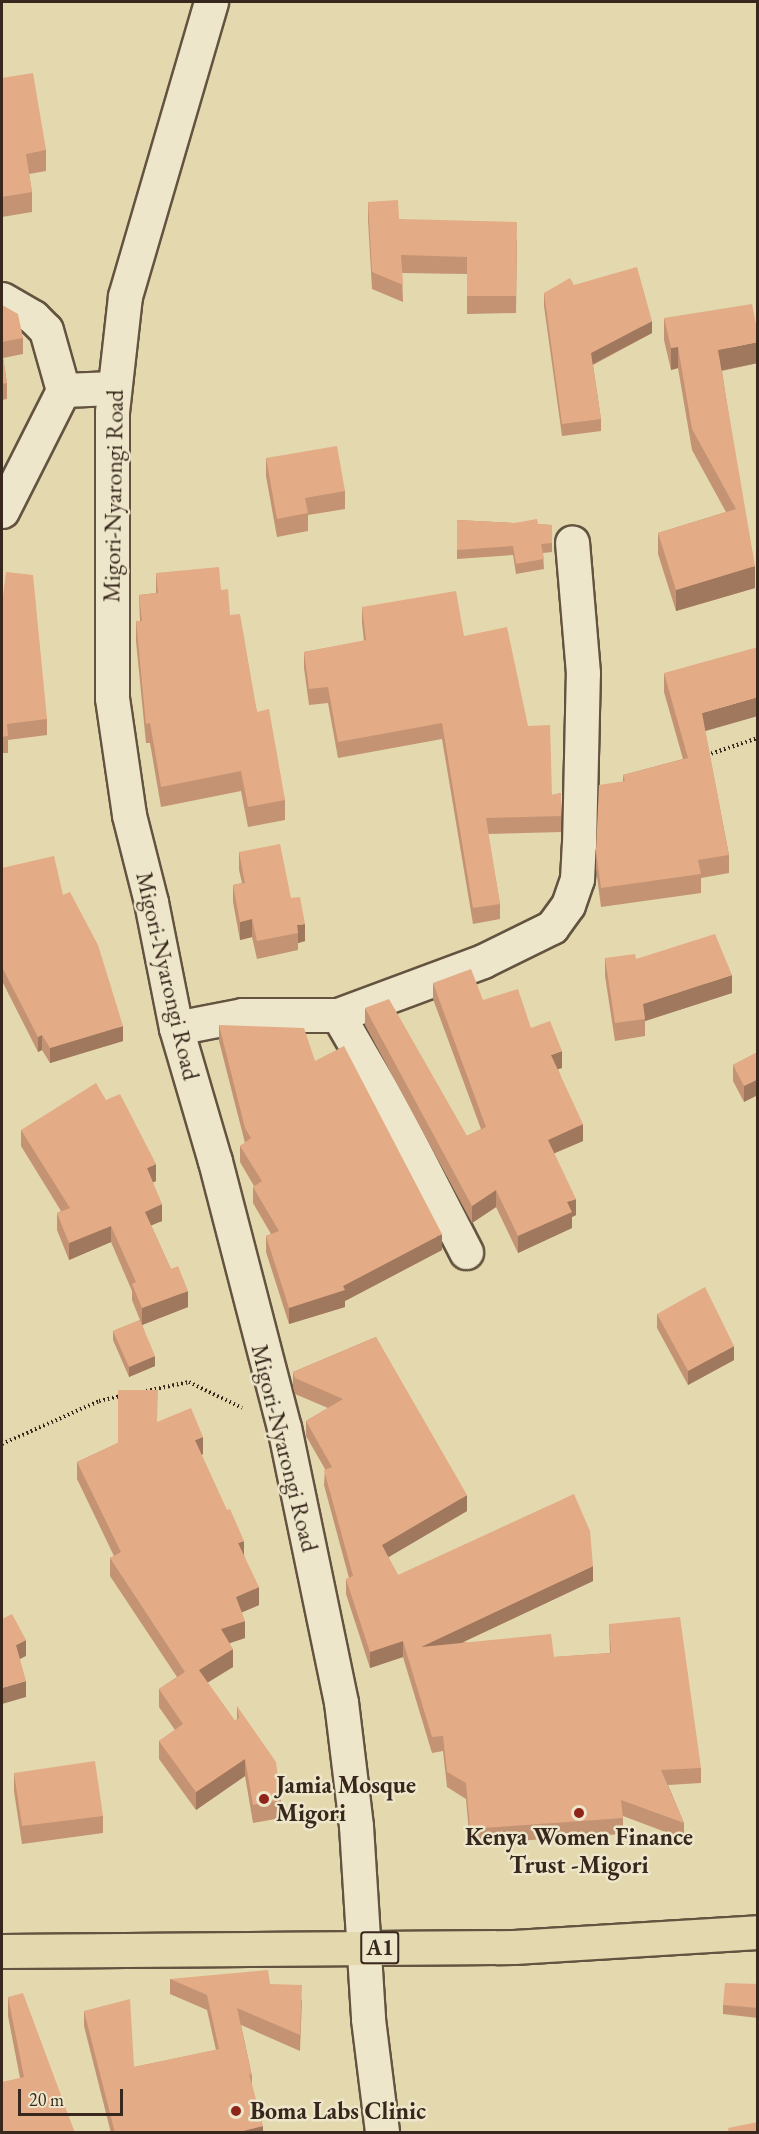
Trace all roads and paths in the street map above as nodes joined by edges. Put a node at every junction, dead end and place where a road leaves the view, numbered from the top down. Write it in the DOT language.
graph roads {
  1 [pos="211,2"];
  2 [pos="2,299"];
  3 [pos="114,388"];
  4 [pos="63,390"];
  5 [pos="2,511"];
  6 [pos="572,542"];
  7 [pos="758,738"];
  8 [pos="703,756"];
  9 [pos="338,1015"];
  10 [pos="176,1028"];
  11 [pos="466,1252"];
  12 [pos="144,1391"];
  13 [pos="133,1394"];
  14 [pos="284,1427"];
  15 [pos="2,1444"];
  16 [pos="758,1932"];
  17 [pos="363,1948"];
  18 [pos="2,1951"];
  19 [pos="382,2133"];
  1 -- 3 [label="street, Migori-Nyarongi Road"];
  2 -- 4 [label="street"];
  3 -- 4 [label="street"];
  3 -- 10 [label="street, Migori-Nyarongi Road"];
  4 -- 5 [label="street"];
  6 -- 9 [label="street"];
  7 -- 8 [label="path"];
  9 -- 10 [label="street"];
  9 -- 11 [label="street"];
  10 -- 14 [label="street, Migori-Nyarongi Road"];
  12 -- 14 [label="path"];
  13 -- 15 [label="path"];
  14 -- 17 [label="street, Migori-Nyarongi Road"];
  16 -- 17 [label="highway, A1"];
  17 -- 18 [label="highway, A1"];
  17 -- 19 [label="street, Migori-Nyarongi Road"];
}
